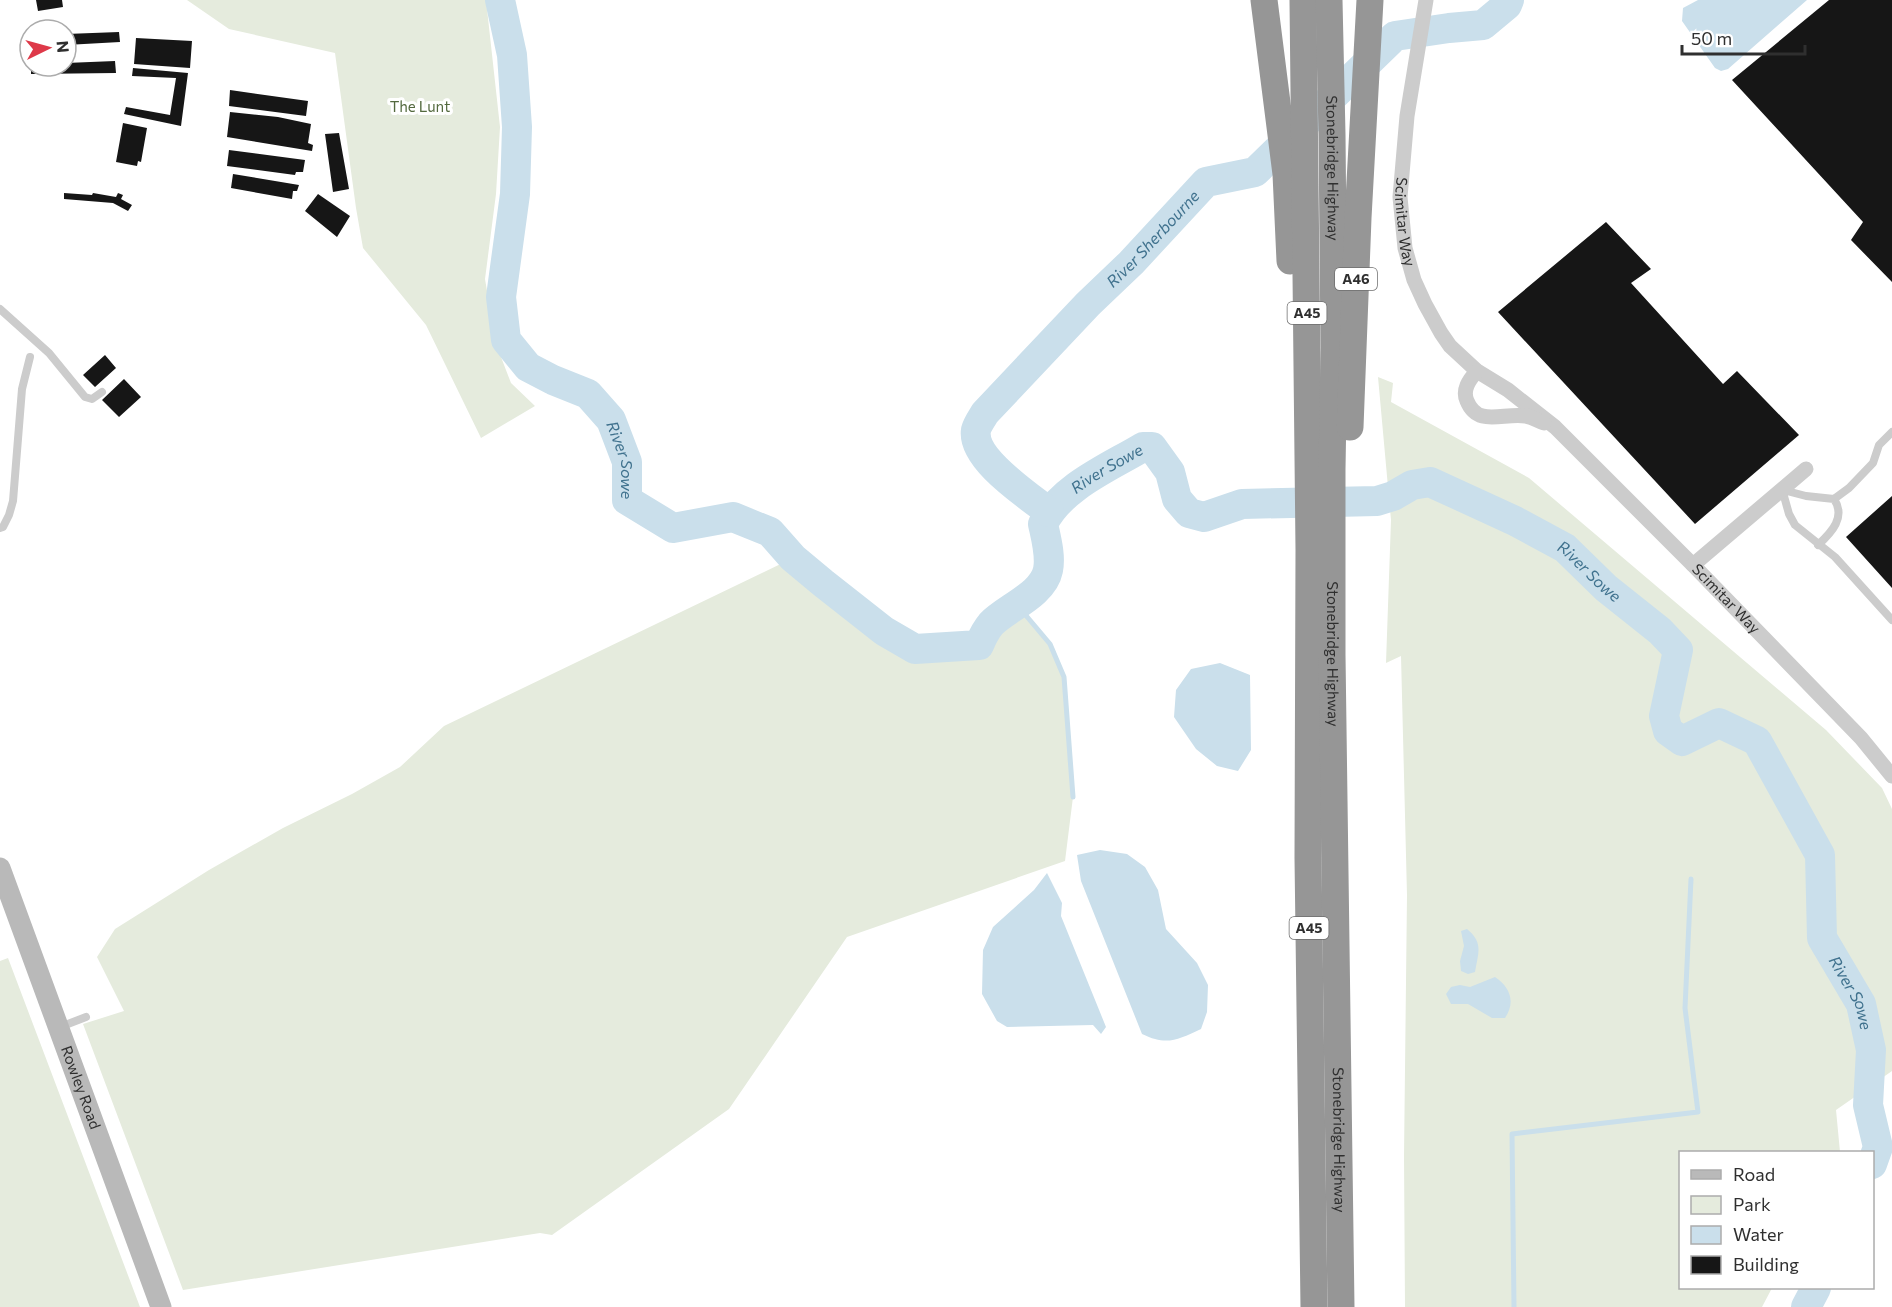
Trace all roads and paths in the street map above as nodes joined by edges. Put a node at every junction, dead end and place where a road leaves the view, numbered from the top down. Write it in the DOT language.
graph roads {
  1 [pos="1264,0"];
  2 [pos="1303,0"];
  3 [pos="1329,0"];
  4 [pos="1370,0"];
  5 [pos="1426,0"];
  6 [pos="1296,168"];
  7 [pos="0,309"];
  8 [pos="30,357"];
  9 [pos="1477,371"];
  10 [pos="102,392"];
  11 [pos="1555,427"];
  12 [pos="1892,432"];
  13 [pos="1322,466"];
  14 [pos="1806,469"];
  15 [pos="1782,489"];
  16 [pos="1834,499"];
  17 [pos="0,528"];
  18 [pos="1329,542"];
  19 [pos="1818,545"];
  20 [pos="1693,565"];
  21 [pos="1892,620"];
  22 [pos="1892,776"];
  23 [pos="0,868"];
  24 [pos="86,1017"];
  25 [pos="58,1028"];
  26 [pos="160,1307"];
  27 [pos="1314,1307"];
  28 [pos="1341,1307"];
  1 -- 6 [label="highway"];
  2 -- 6 [label="highway, Stonebridge Highway / A45"];
  3 -- 13 [label="highway, Stonebridge Highway / A45"];
  4 -- 13 [label="highway, A46"];
  5 -- 9 [label="street, Scimitar Way"];
  6 -- 13 [label="highway, Stonebridge Highway / A45"];
  7 -- 10 [label="lane"];
  8 -- 17 [label="lane"];
  9 -- 11 [label="street, Scimitar Way"];
  9 -- 11 [label="street, Scimitar Way"];
  11 -- 20 [label="street, Scimitar Way"];
  12 -- 16 [label="lane"];
  13 -- 18 [label="highway, Stonebridge Highway / A45"];
  13 -- 18 [label="highway, A46"];
  14 -- 15 [label="street"];
  15 -- 16 [label="lane"];
  15 -- 19 [label="lane"];
  15 -- 20 [label="street"];
  16 -- 19 [label="lane"];
  18 -- 27 [label="highway, Stonebridge Highway / A45"];
  18 -- 28 [label="highway, Stonebridge Highway / A45"];
  19 -- 21 [label="lane"];
  20 -- 22 [label="street, Scimitar Way"];
  23 -- 25 [label="street, Rowley Road"];
  24 -- 25 [label="lane"];
  25 -- 26 [label="street, Rowley Road"];
}
